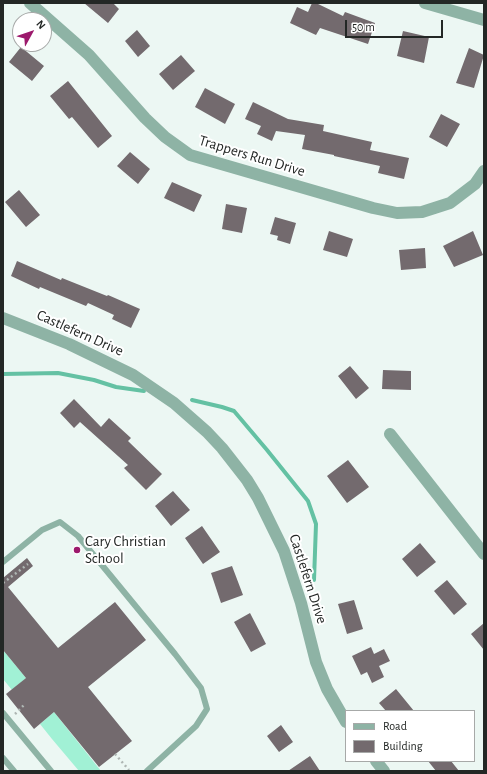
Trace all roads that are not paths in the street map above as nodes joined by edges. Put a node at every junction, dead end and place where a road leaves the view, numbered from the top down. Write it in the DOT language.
graph roads {
  1 [pos="30,3"];
  2 [pos="427,3"];
  3 [pos="484,20"];
  4 [pos="484,172"];
  5 [pos="3,318"];
  6 [pos="390,434"];
  7 [pos="484,554"];
  8 [pos="3,562"];
  9 [pos="3,713"];
  10 [pos="345,720"];
  11 [pos="3,758"];
  12 [pos="377,762"];
  13 [pos="14,771"];
  14 [pos="51,771"];
  15 [pos="147,771"];
  16 [pos="384,771"];
  1 -- 4 [label="street, Trappers Run Drive"];
  2 -- 3 [label="street"];
  5 -- 10 [label="street, Castlefern Drive"];
  6 -- 7 [label="street"];
  8 -- 15 [label="lane"];
  9 -- 14 [label="lane"];
  11 -- 13 [label="lane"];
  12 -- 16 [label="street"];
}
